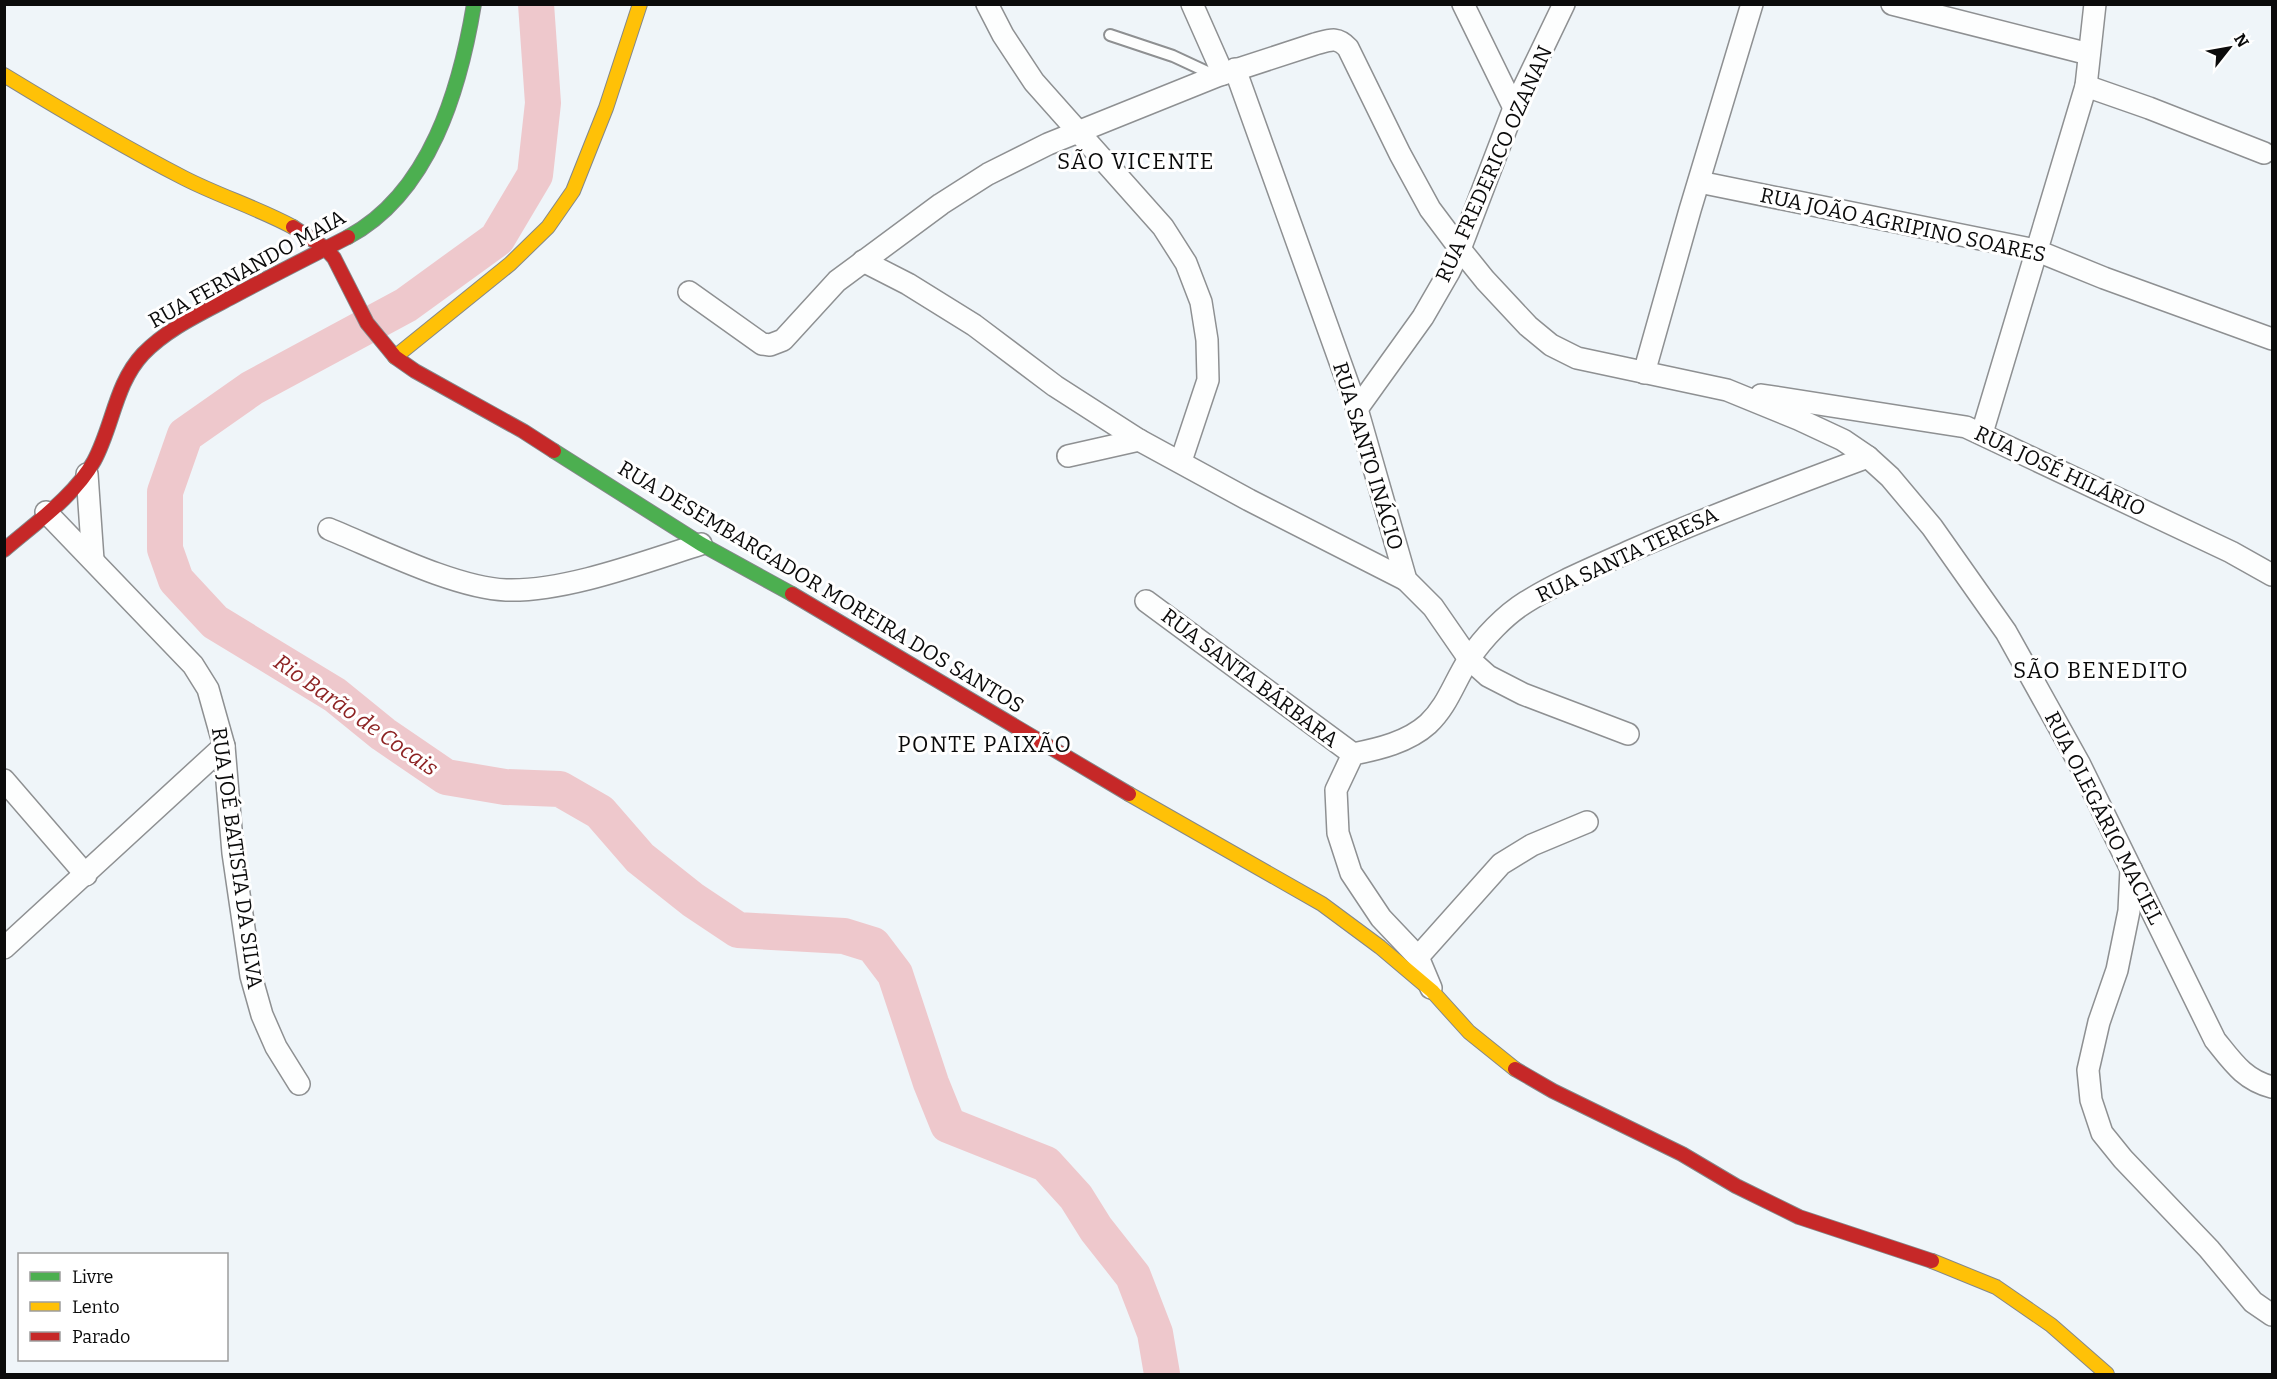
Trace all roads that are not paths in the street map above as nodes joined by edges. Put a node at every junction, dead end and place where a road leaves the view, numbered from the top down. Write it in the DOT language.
graph roads {
  1 [pos="474,4"];
  2 [pos="640,4"];
  3 [pos="987,4"];
  4 [pos="1192,4"];
  5 [pos="1463,4"];
  6 [pos="1564,4"];
  7 [pos="1752,4"];
  8 [pos="1892,4"];
  9 [pos="2095,4"];
  10 [pos="1110,35"];
  11 [pos="2089,54"];
  12 [pos="1225,73"];
  13 [pos="4,75"];
  14 [pos="2086,86"];
  15 [pos="1514,108"];
  16 [pos="1077,132"];
  17 [pos="2264,153"];
  18 [pos="1699,182"];
  19 [pos="325,248"];
  20 [pos="1460,249"];
  21 [pos="2035,250"];
  22 [pos="863,261"];
  23 [pos="689,292"];
  24 [pos="2272,339"];
  25 [pos="395,357"];
  26 [pos="1644,373"];
  27 [pos="1727,390"];
  28 [pos="1357,409"];
  29 [pos="1982,433"];
  30 [pos="1139,440"];
  31 [pos="1068,456"];
  32 [pos="1868,458"];
  33 [pos="1181,461"];
  34 [pos="87,474"];
  35 [pos="46,512"];
  36 [pos="329,529"];
  37 [pos="701,544"];
  38 [pos="4,550"];
  39 [pos="93,560"];
  40 [pos="2272,575"];
  41 [pos="1406,580"];
  42 [pos="1146,601"];
  43 [pos="1469,659"];
  44 [pos="1628,734"];
  45 [pos="224,746"];
  46 [pos="1353,754"];
  47 [pos="4,780"];
  48 [pos="1587,822"];
  49 [pos="2131,865"];
  50 [pos="86,875"];
  51 [pos="4,948"];
  52 [pos="1418,957"];
  53 [pos="1432,991"];
  54 [pos="299,1084"];
  55 [pos="2267,1088"];
  56 [pos="2272,1315"];
  57 [pos="2107,1374"];
  1 -- 19 [label="street, RUA FERNANDO MAIA"];
  2 -- 25 [label="street"];
  3 -- 16 [label="street"];
  4 -- 12 [label="street, RUA SANTO INÁCIO"];
  5 -- 15 [label="street"];
  6 -- 15 [label="street, RUA FREDERICO OZANAN"];
  7 -- 18 [label="street"];
  8 -- 11 [label="street"];
  9 -- 11 [label="street"];
  10 -- 12 [label="lane"];
  11 -- 14 [label="street"];
  12 -- 16 [label="street"];
  12 -- 20 [label="street, RUA OLEGÁRIO MACIEL"];
  12 -- 28 [label="street, RUA SANTO INÁCIO"];
  13 -- 19 [label="street, RUA DESEMBARGADOR MOREIRA DOS SANTOS"];
  14 -- 17 [label="street"];
  14 -- 21 [label="street"];
  15 -- 20 [label="street, RUA FREDERICO OZANAN"];
  16 -- 22 [label="street"];
  16 -- 33 [label="street"];
  18 -- 21 [label="street, RUA JOÃO AGRIPINO SOARES"];
  18 -- 26 [label="street"];
  19 -- 25 [label="street, RUA DESEMBARGADOR MOREIRA DOS SANTOS"];
  19 -- 34 [label="street, RUA FERNANDO MAIA"];
  20 -- 26 [label="street, RUA OLEGÁRIO MACIEL"];
  20 -- 28 [label="street, RUA FREDERICO OZANAN"];
  21 -- 24 [label="street, RUA JOÃO AGRIPINO SOARES"];
  21 -- 29 [label="street"];
  22 -- 23 [label="street"];
  22 -- 30 [label="street"];
  25 -- 37 [label="street, RUA DESEMBARGADOR MOREIRA DOS SANTOS"];
  26 -- 27 [label="street, RUA OLEGÁRIO MACIEL"];
  27 -- 29 [label="street, RUA JOSÉ HILÁRIO"];
  27 -- 32 [label="street, RUA OLEGÁRIO MACIEL"];
  28 -- 41 [label="street, RUA SANTO INÁCIO"];
  29 -- 40 [label="street, RUA JOSÉ HILÁRIO"];
  30 -- 31 [label="street"];
  30 -- 33 [label="street"];
  32 -- 43 [label="street, RUA SANTA TERESA"];
  32 -- 49 [label="street, RUA OLEGÁRIO MACIEL"];
  33 -- 41 [label="street"];
  34 -- 35 [label="street, RUA FERNANDO MAIA"];
  34 -- 39 [label="street"];
  35 -- 38 [label="street, RUA FERNANDO MAIA"];
  35 -- 39 [label="street, RUA JOÉ BATISTA DA SILVA"];
  36 -- 37 [label="street"];
  37 -- 53 [label="street, RUA DESEMBARGADOR MOREIRA DOS SANTOS"];
  39 -- 45 [label="street, RUA JOÉ BATISTA DA SILVA"];
  41 -- 43 [label="street, RUA SANTO INÁCIO"];
  42 -- 46 [label="street, RUA SANTA BÁRBARA"];
  43 -- 44 [label="street, RUA SANTO INÁCIO"];
  43 -- 46 [label="street, RUA SANTA TERESA"];
  45 -- 50 [label="street"];
  45 -- 54 [label="street, RUA JOÉ BATISTA DA SILVA"];
  46 -- 52 [label="street"];
  47 -- 50 [label="street"];
  48 -- 52 [label="street"];
  49 -- 55 [label="street, RUA OLEGÁRIO MACIEL"];
  49 -- 56 [label="street"];
  50 -- 51 [label="street"];
  52 -- 53 [label="street"];
  53 -- 57 [label="street, RUA DESEMBARGADOR MOREIRA DOS SANTOS"];
}
